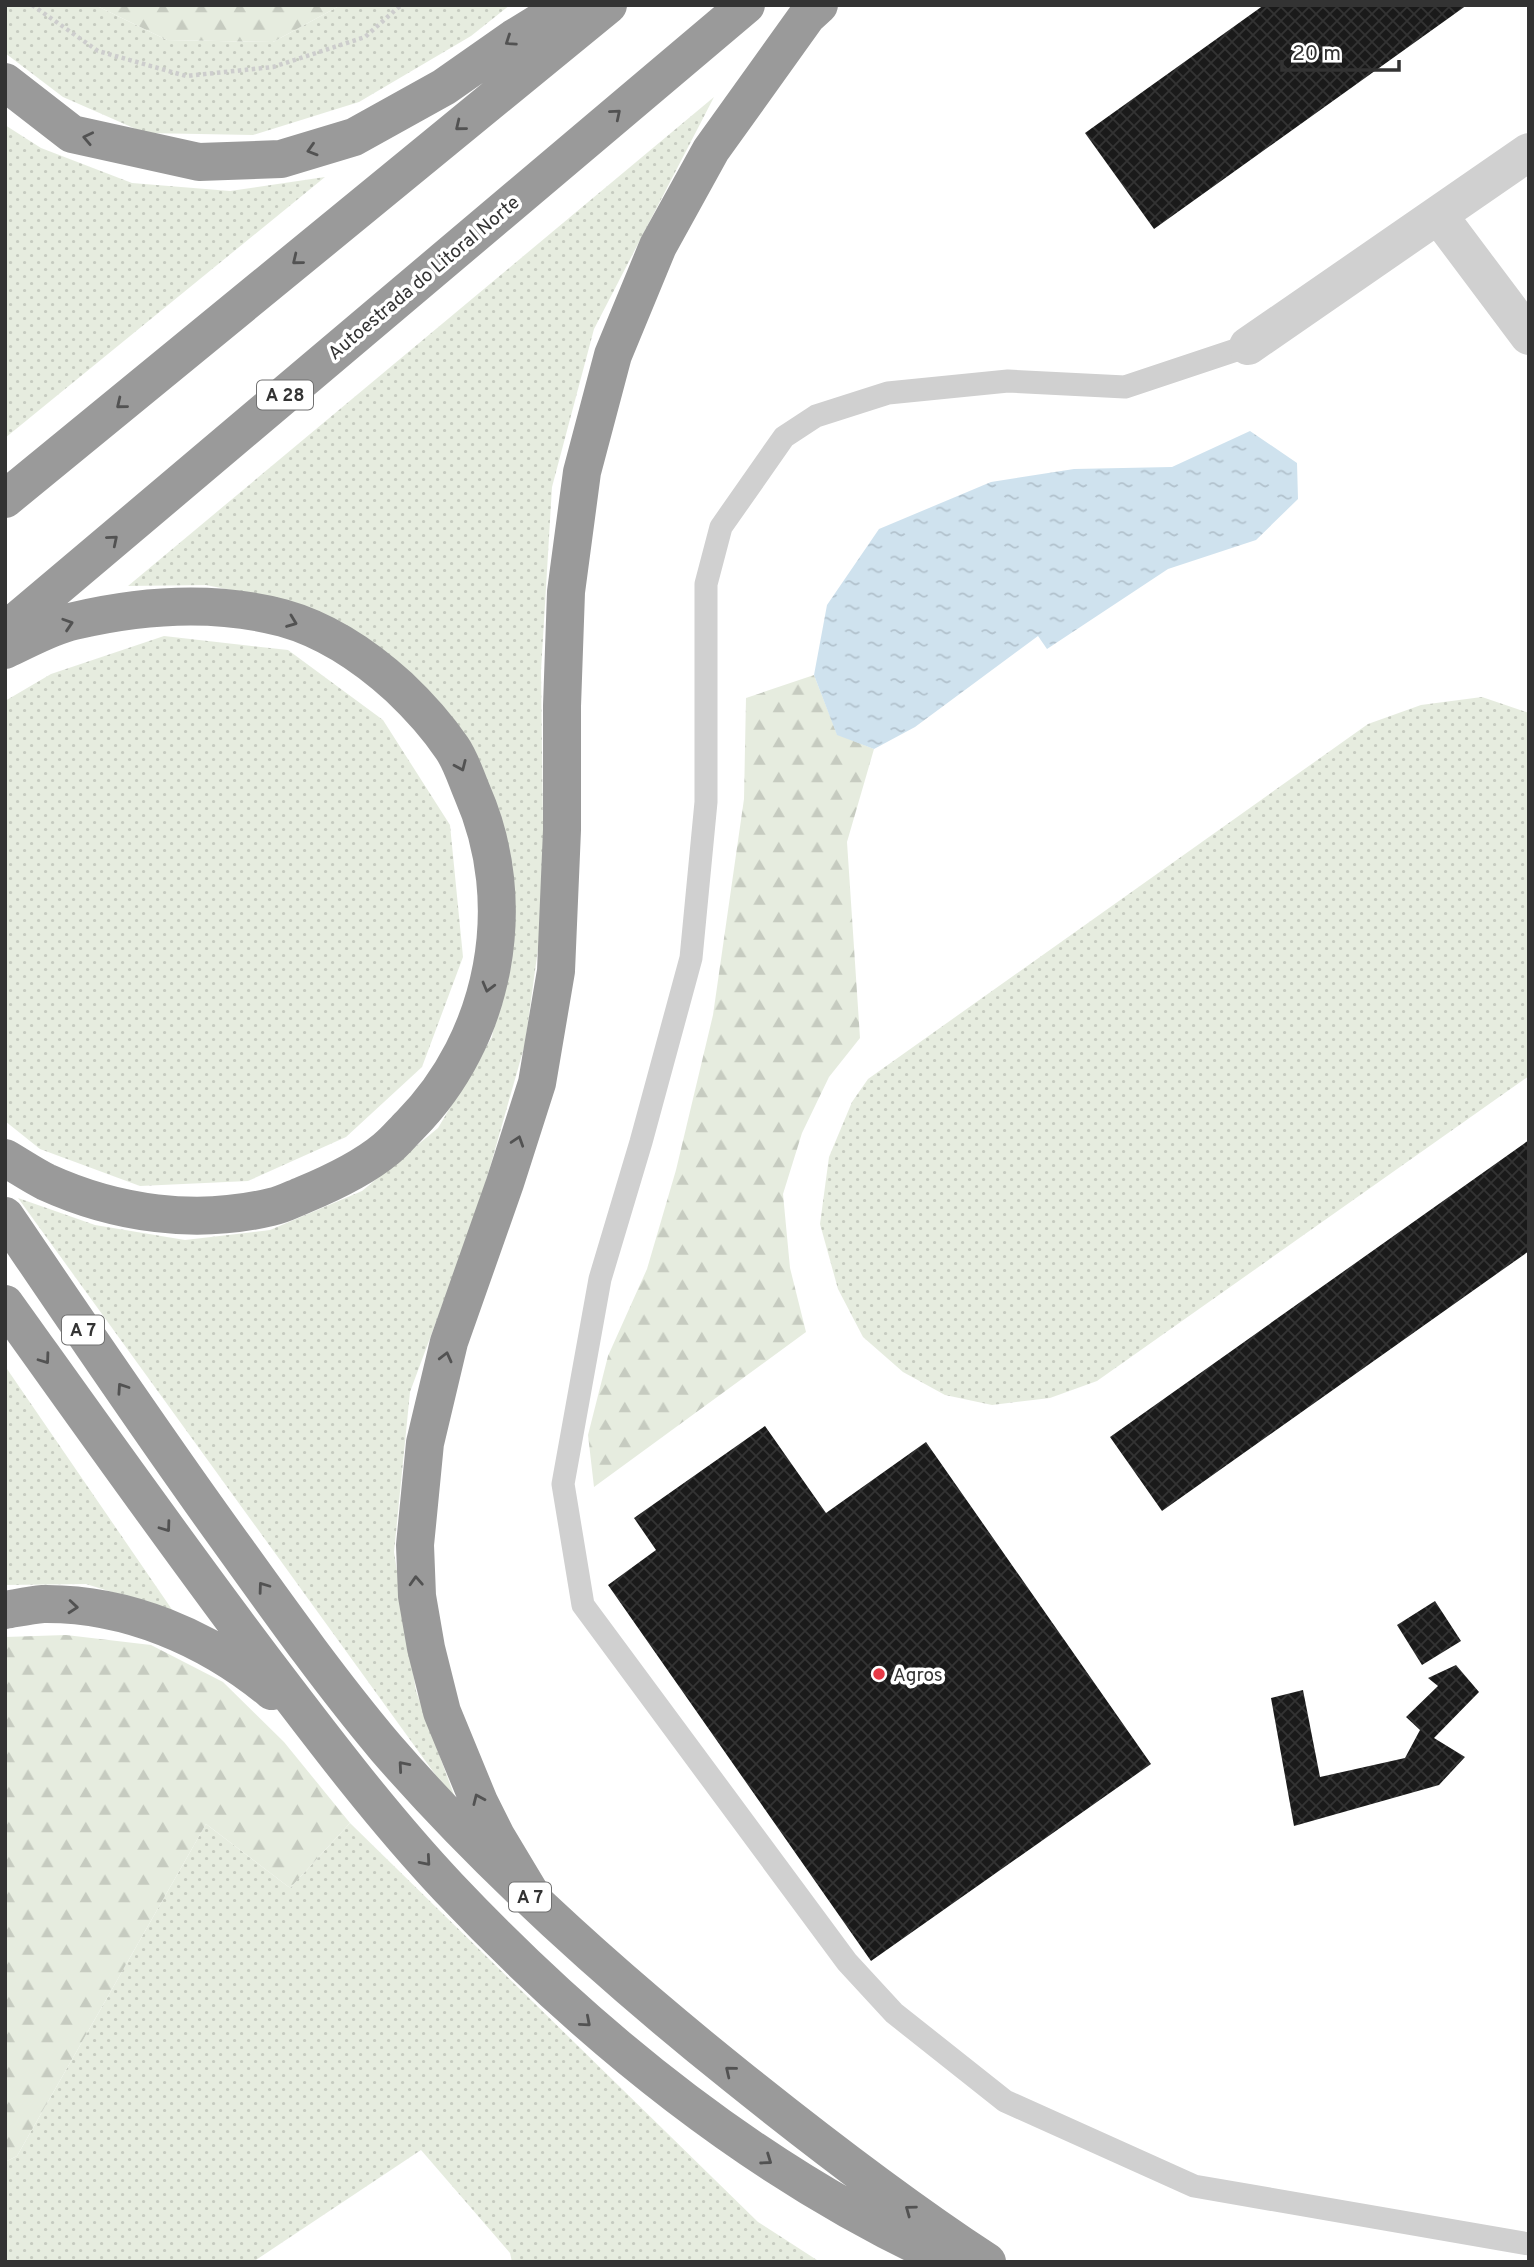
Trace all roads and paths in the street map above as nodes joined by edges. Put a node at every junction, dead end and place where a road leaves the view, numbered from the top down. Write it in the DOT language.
graph roads {
  1 [pos="32,5"];
  2 [pos="401,5"];
  3 [pos="568,5"];
  4 [pos="608,5"];
  5 [pos="746,5"];
  6 [pos="819,5"];
  7 [pos="5,82"];
  8 [pos="1529,152"];
  9 [pos="1439,216"];
  10 [pos="1529,336"];
  11 [pos="1248,346"];
  12 [pos="5,499"];
  13 [pos="5,631"];
  14 [pos="5,650"];
  15 [pos="5,1158"];
  16 [pos="5,1216"];
  17 [pos="5,1304"];
  18 [pos="5,1610"];
  19 [pos="312,1724"];
  20 [pos="534,1901"];
  21 [pos="1529,2244"];
  22 [pos="952,2262"];
  23 [pos="987,2262"];
  1 -- 2 [label="path"];
  3 -- 7 [label="highway, one-way"];
  4 -- 12 [label="highway, one-way"];
  13 -- 5 [label="highway, Autoestrada do Litoral Norte / A 28, one-way"];
  20 -- 6 [label="highway, one-way"];
  8 -- 9 [label="street"];
  9 -- 10 [label="street"];
  9 -- 11 [label="street"];
  11 -- 21 [label="lane"];
  14 -- 15 [label="highway, one-way"];
  20 -- 16 [label="highway, A 7, one-way"];
  17 -- 19 [label="highway, A 7, one-way"];
  18 -- 19 [label="highway, one-way"];
  19 -- 22 [label="highway, A 7, one-way"];
  23 -- 20 [label="highway, A 7, one-way"];
}
